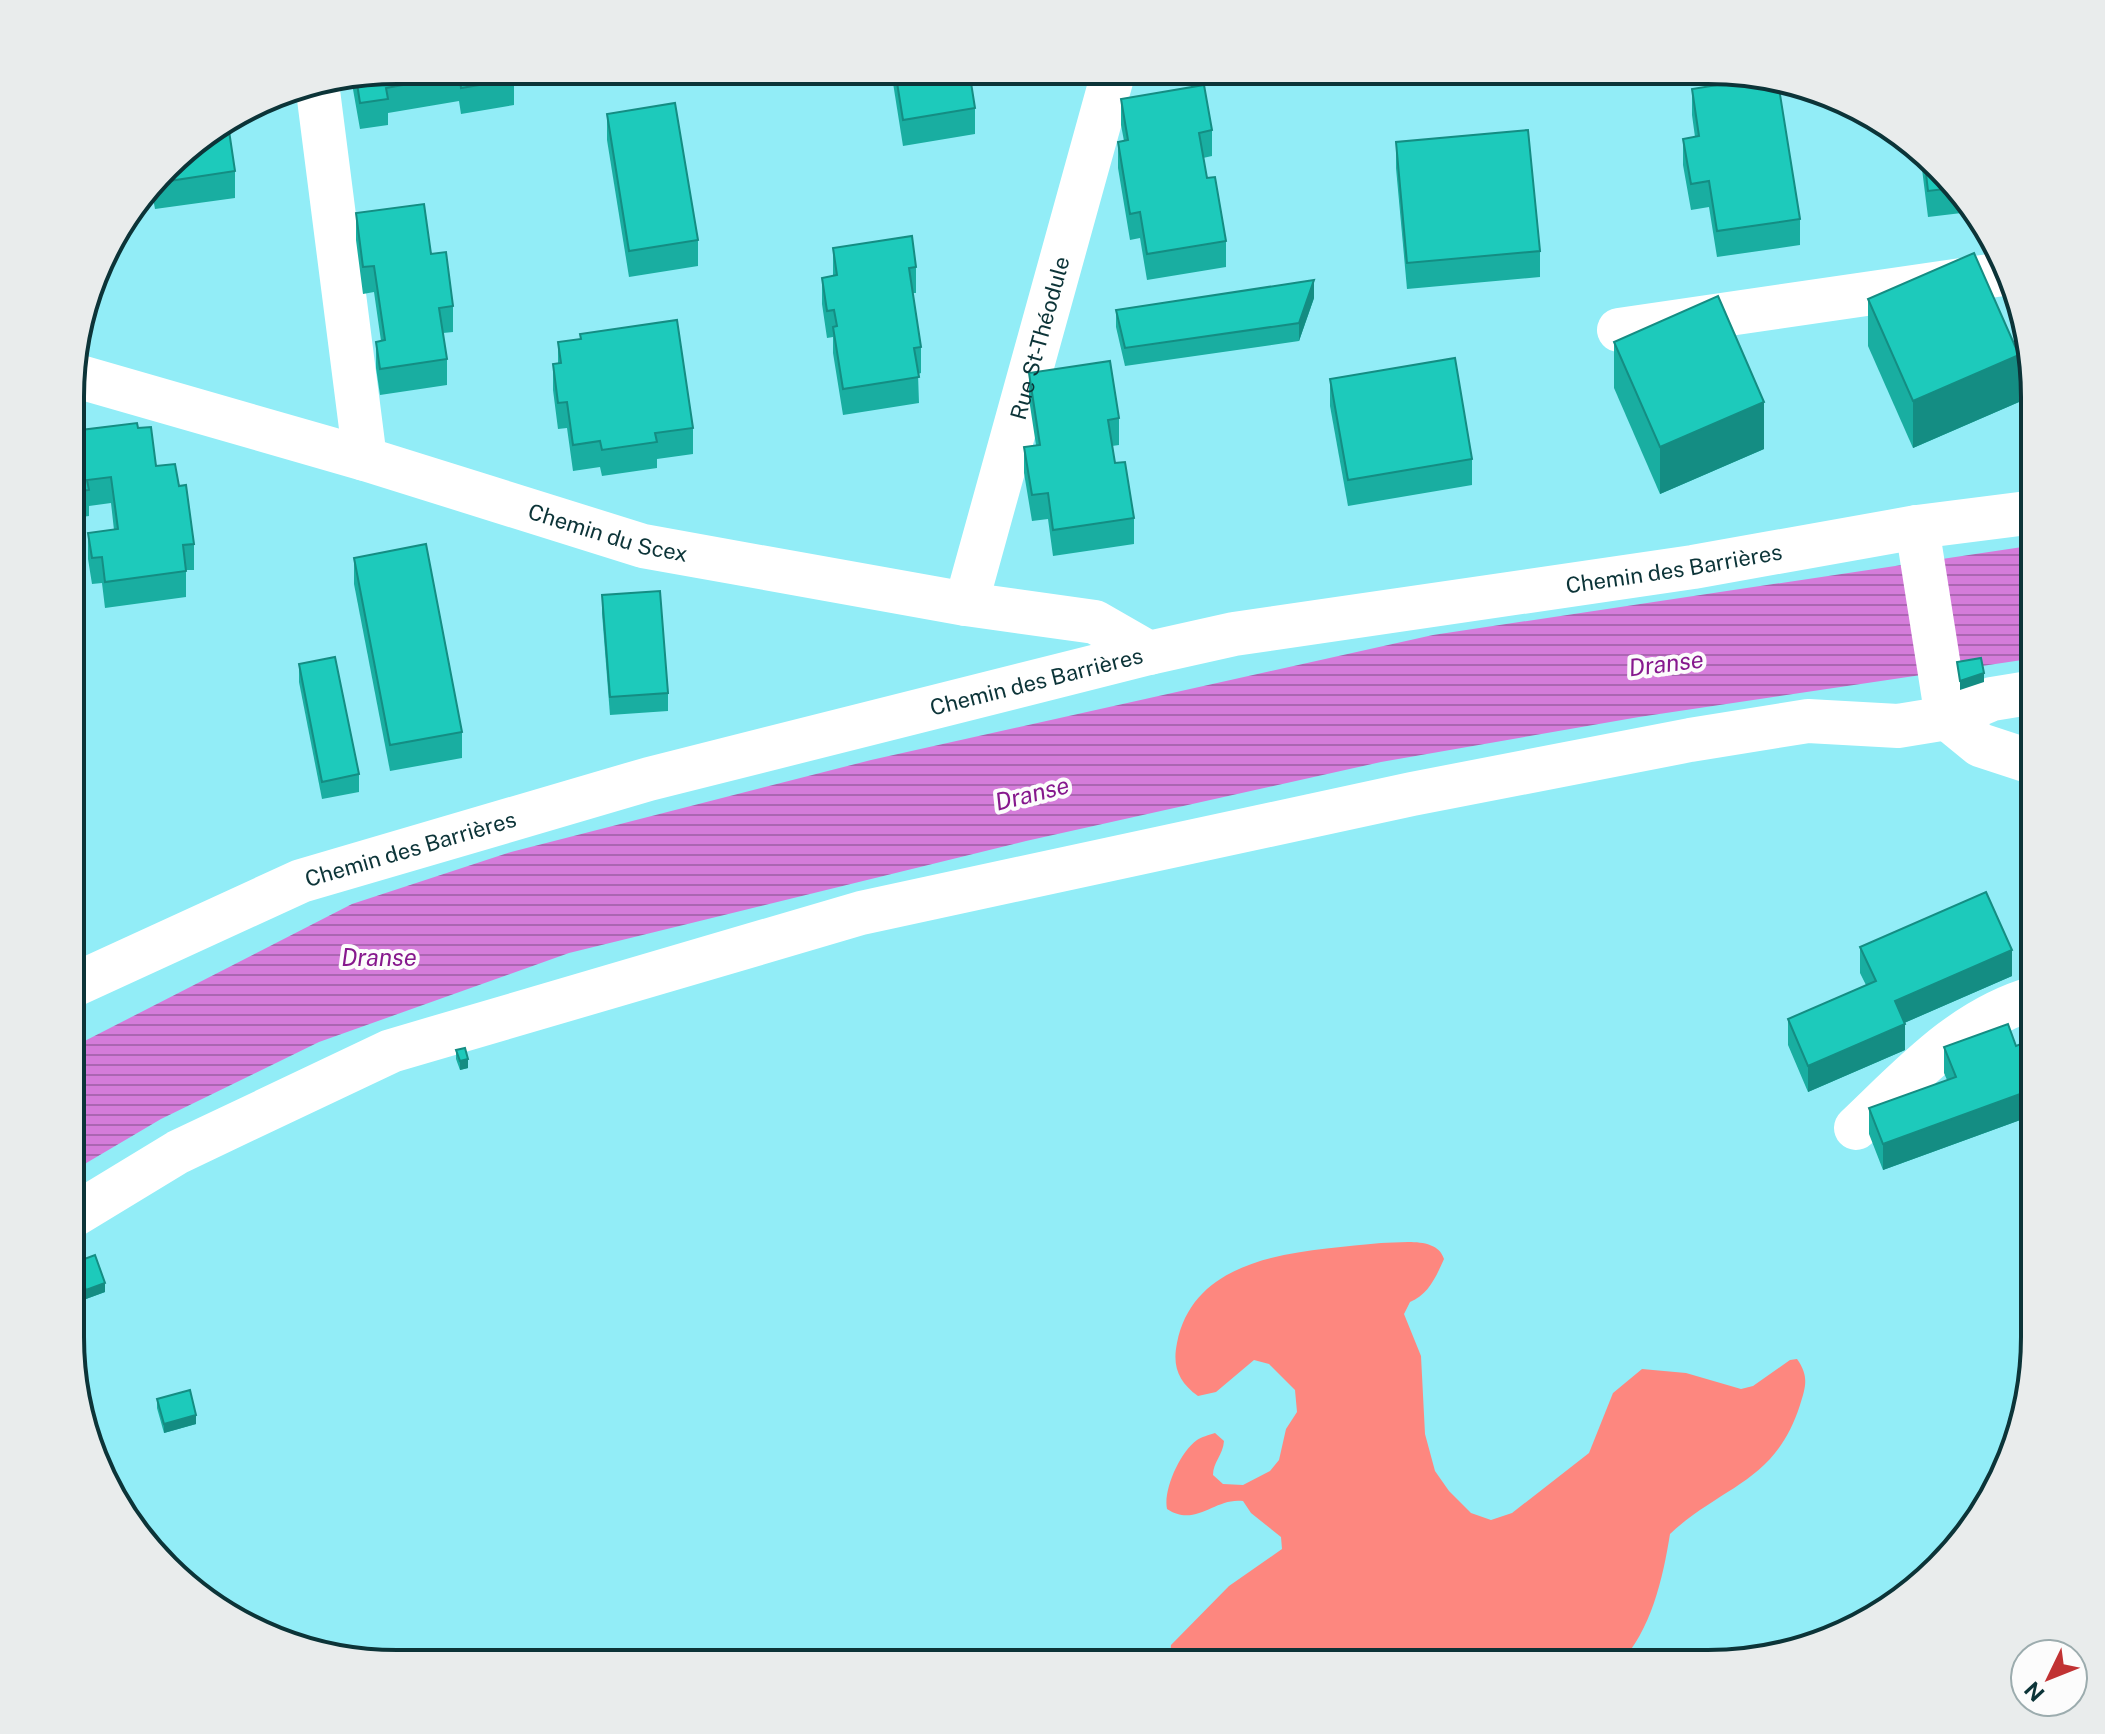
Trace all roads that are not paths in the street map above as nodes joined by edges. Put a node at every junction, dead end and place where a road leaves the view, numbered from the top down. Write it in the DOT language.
graph roads {
  1 [pos="1110,84"];
  2 [pos="318,94"];
  3 [pos="1996,275"];
  4 [pos="1619,330"];
  5 [pos="85,378"];
  6 [pos="365,459"];
  7 [pos="2021,515"];
  8 [pos="1918,535"];
  9 [pos="966,604"];
  10 [pos="1149,653"];
  11 [pos="2021,694"];
  12 [pos="1944,704"];
  13 [pos="2021,758"];
  14 [pos="84,980"];
  15 [pos="2021,1003"];
  16 [pos="1856,1128"];
  17 [pos="84,1209"];
  1 -- 9 [label="street, Rue St-Théodule"];
  2 -- 6 [label="street"];
  3 -- 4 [label="street"];
  5 -- 6 [label="street, Chemin du Scex"];
  6 -- 9 [label="street, Chemin du Scex"];
  7 -- 8 [label="street, Chemin des Barrières"];
  8 -- 10 [label="street, Chemin des Barrières"];
  8 -- 12 [label="street"];
  9 -- 10 [label="street, Chemin du Scex"];
  10 -- 14 [label="street, Chemin des Barrières"];
  11 -- 12 [label="street"];
  12 -- 13 [label="street"];
  12 -- 17 [label="street"];
  15 -- 16 [label="street"];
}
